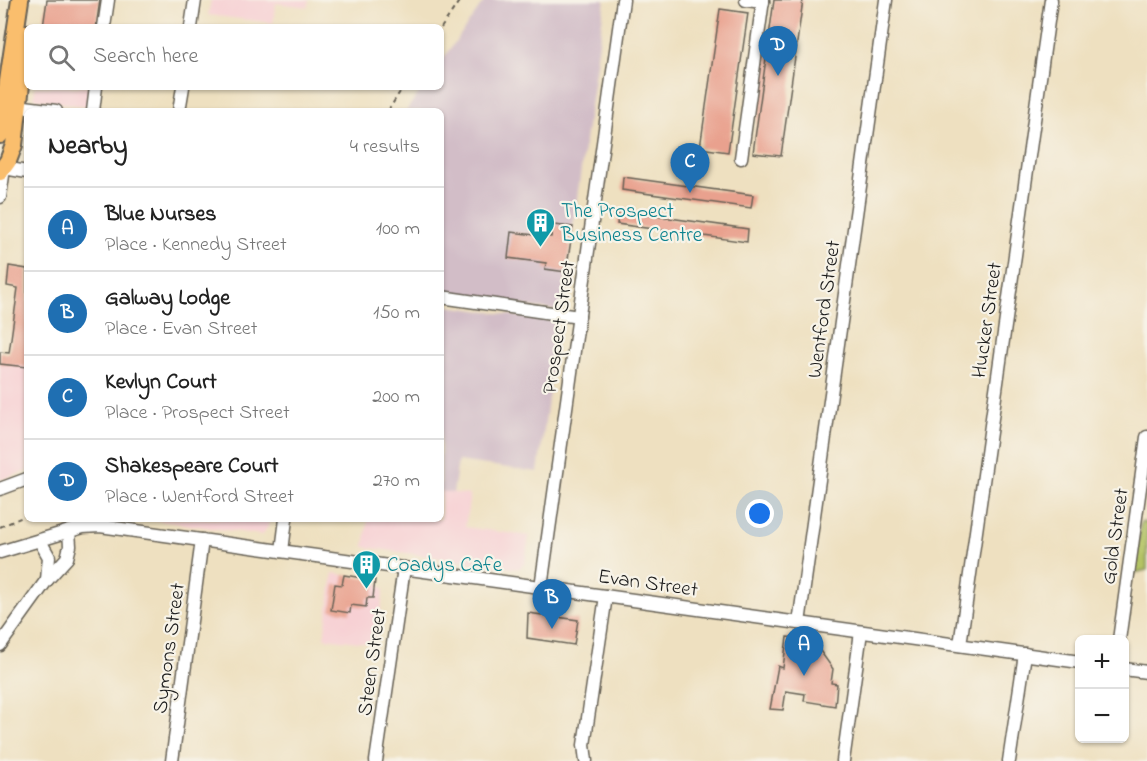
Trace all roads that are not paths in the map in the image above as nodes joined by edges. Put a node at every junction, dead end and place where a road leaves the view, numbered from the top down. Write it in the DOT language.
graph roads {
  1 [pos="20,0"];
  2 [pos="32,0"];
  3 [pos="108,0"];
  4 [pos="195,0"];
  5 [pos="623,0"];
  6 [pos="746,0"];
  7 [pos="886,0"];
  8 [pos="1051,0"];
  9 [pos="763,1"];
  10 [pos="28,24"];
  11 [pos="104,24"];
  12 [pos="191,24"];
  13 [pos="24,44"];
  14 [pos="96,90"];
  15 [pos="182,90"];
  16 [pos="8,102"];
  17 [pos="40,108"];
  18 [pos="93,108"];
  19 [pos="180,108"];
  20 [pos="0,135"];
  21 [pos="741,158"];
  22 [pos="2,170"];
  23 [pos="24,172"];
  24 [pos="0,197"];
  25 [pos="444,297"];
  26 [pos="579,318"];
  27 [pos="1147,437"];
  28 [pos="24,480"];
  29 [pos="0,489"];
  30 [pos="286,522"];
  31 [pos="69,531"];
  32 [pos="202,540"];
  33 [pos="40,541"];
  34 [pos="282,551"];
  35 [pos="0,552"];
  36 [pos="404,568"];
  37 [pos="46,581"];
  38 [pos="541,587"];
  39 [pos="606,596"];
  40 [pos="798,623"];
  41 [pos="861,632"];
  42 [pos="1120,635"];
  43 [pos="0,645"];
  44 [pos="960,645"];
  45 [pos="1025,654"];
  46 [pos="1075,661"];
  47 [pos="1129,670"];
  48 [pos="1147,672"];
  49 [pos="585,741"];
  50 [pos="172,761"];
  51 [pos="376,761"];
  52 [pos="578,761"];
  53 [pos="586,761"];
  54 [pos="843,761"];
  55 [pos="1009,761"];
  1 -- 16 [label="main road"];
  2 -- 10 [label="main road"];
  3 -- 11 [label="street"];
  4 -- 12 [label="street"];
  5 -- 26 [label="street, Prospect Street"];
  6 -- 9 [label="street"];
  7 -- 40 [label="street, Wentford Street"];
  8 -- 44 [label="street, Hucker Street"];
  9 -- 21 [label="street"];
  13 -- 16 [label="main road"];
  14 -- 18 [label="street"];
  15 -- 19 [label="street"];
  16 -- 17 [label="street"];
  16 -- 20 [label="main road"];
  16 -- 22 [label="main road"];
  22 -- 23 [label="street"];
  22 -- 24 [label="street"];
  25 -- 26 [label="street"];
  26 -- 38 [label="street, Prospect Street"];
  27 -- 42 [label="street, Gold Street"];
  28 -- 29 [label="street"];
  30 -- 34 [label="street"];
  31 -- 32 [label="street, Evan Street"];
  31 -- 33 [label="street, Evan Street"];
  31 -- 37 [label="street"];
  32 -- 34 [label="street, Evan Street"];
  32 -- 50 [label="street, Symons Street"];
  33 -- 35 [label="street, Evan Street"];
  33 -- 37 [label="street"];
  34 -- 36 [label="street, Evan Street"];
  36 -- 38 [label="street, Evan Street"];
  36 -- 51 [label="street, Steen Street"];
  37 -- 43 [label="street"];
  38 -- 39 [label="street, Evan Street"];
  39 -- 40 [label="street, Evan Street"];
  39 -- 49 [label="street"];
  40 -- 41 [label="street, Evan Street"];
  41 -- 44 [label="street, Evan Street"];
  41 -- 54 [label="street"];
  44 -- 45 [label="street, Evan Street"];
  45 -- 46 [label="street, Evan Street"];
  45 -- 55 [label="street"];
  47 -- 48 [label="street"];
  49 -- 52 [label="street"];
  49 -- 53 [label="street"];
}
